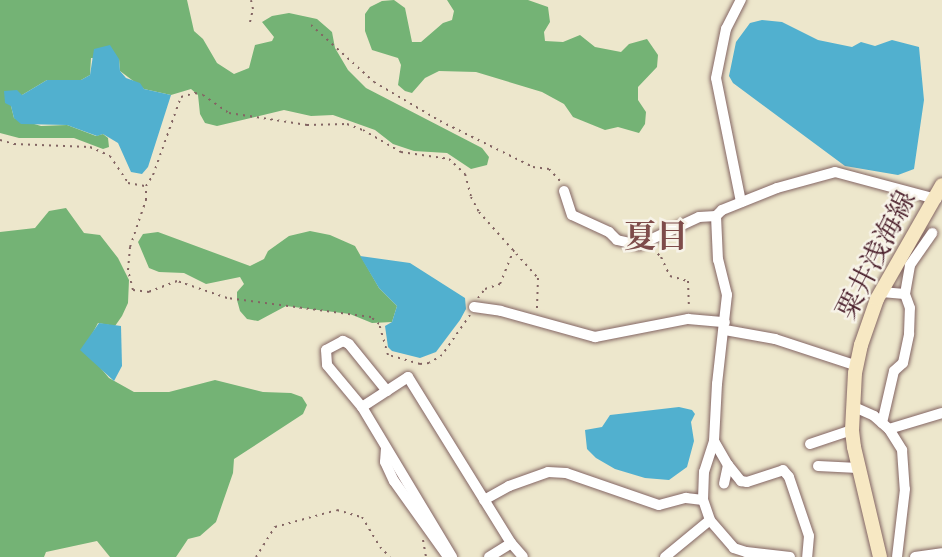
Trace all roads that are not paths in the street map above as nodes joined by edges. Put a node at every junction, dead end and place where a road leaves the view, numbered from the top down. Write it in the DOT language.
graph roads {
  1 [pos="741,0"];
  2 [pos="564,191"];
  3 [pos="939,192"];
  4 [pos="741,202"];
  5 [pos="716,216"];
  6 [pos="926,228"];
  7 [pos="942,238"];
  8 [pos="881,292"];
  9 [pos="905,294"];
  10 [pos="474,307"];
  11 [pos="725,326"];
  12 [pos="857,366"];
  13 [pos="387,391"];
  14 [pos="362,407"];
  15 [pos="852,407"];
  16 [pos="942,413"];
  17 [pos="885,426"];
  18 [pos="852,430"];
  19 [pos="715,441"];
  20 [pos="810,444"];
  21 [pos="728,465"];
  22 [pos="818,466"];
  23 [pos="858,468"];
  24 [pos="724,484"];
  25 [pos="484,500"];
  26 [pos="704,500"];
  27 [pos="710,520"];
  28 [pos="511,543"];
  29 [pos="942,553"];
  30 [pos="739,554"];
  31 [pos="451,557"];
  32 [pos="489,557"];
  33 [pos="523,557"];
  34 [pos="665,557"];
  35 [pos="790,557"];
  36 [pos="807,557"];
  37 [pos="880,557"];
  38 [pos="897,557"];
  39 [pos="915,557"];
  1 -- 4 [label="street"];
  2 -- 5 [label="street"];
  3 -- 4 [label="street"];
  3 -- 6 [label="main road, 粟井浅海線"];
  4 -- 5 [label="street"];
  5 -- 11 [label="street"];
  6 -- 7 [label="street"];
  6 -- 8 [label="main road, 粟井浅海線"];
  6 -- 9 [label="street"];
  8 -- 9 [label="street"];
  8 -- 12 [label="main road, 粟井浅海線"];
  9 -- 17 [label="street"];
  10 -- 11 [label="street"];
  11 -- 12 [label="street"];
  11 -- 19 [label="street"];
  12 -- 15 [label="main road, 粟井浅海線"];
  13 -- 14 [label="street"];
  13 -- 14 [label="street"];
  13 -- 25 [label="street"];
  14 -- 31 [label="street"];
  15 -- 17 [label="street"];
  15 -- 18 [label="main road, 粟井浅海線"];
  16 -- 17 [label="street"];
  17 -- 38 [label="street"];
  18 -- 20 [label="street"];
  18 -- 23 [label="main road, 粟井浅海線"];
  19 -- 21 [label="street"];
  19 -- 26 [label="street"];
  21 -- 24 [label="street"];
  21 -- 36 [label="street"];
  22 -- 23 [label="street"];
  23 -- 37 [label="main road, 粟井浅海線"];
  25 -- 26 [label="street"];
  25 -- 28 [label="street"];
  26 -- 27 [label="street"];
  27 -- 30 [label="street"];
  27 -- 34 [label="street"];
  28 -- 32 [label="street"];
  28 -- 33 [label="street"];
  29 -- 39 [label="street"];
  30 -- 35 [label="street"];
}
